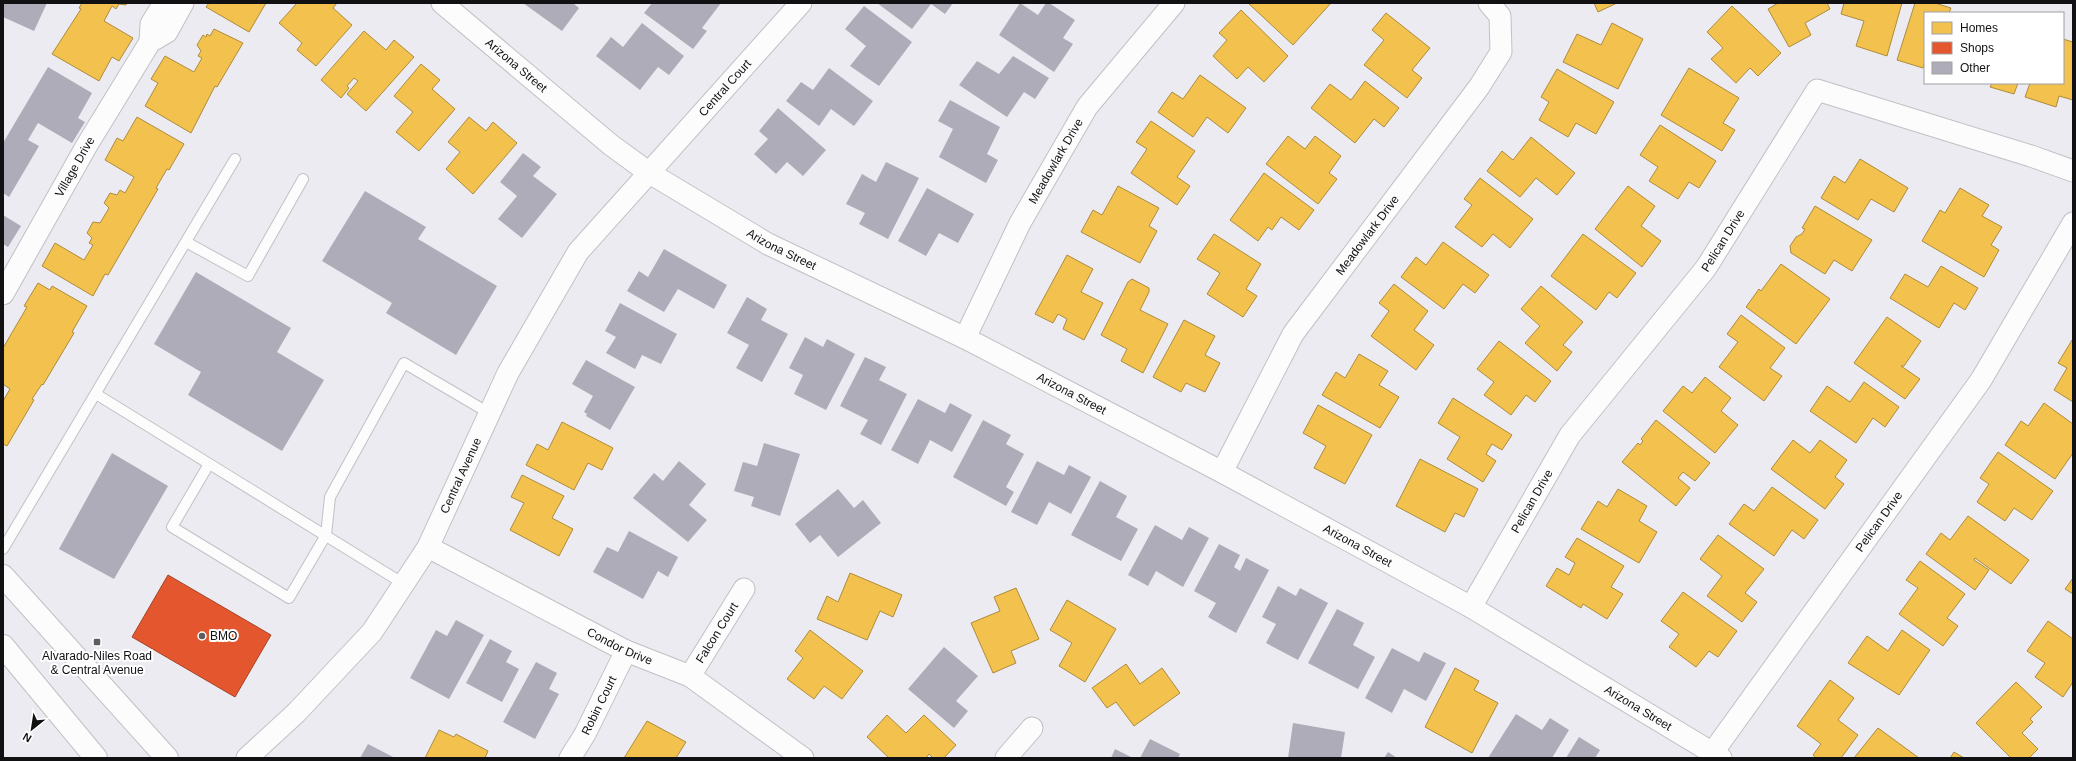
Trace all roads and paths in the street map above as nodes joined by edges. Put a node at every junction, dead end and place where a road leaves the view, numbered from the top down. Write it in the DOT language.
graph roads {
  1 [pos="164,3"];
  2 [pos="183,3"];
  3 [pos="442,3"];
  4 [pos="801,3"];
  5 [pos="1174,3"];
  6 [pos="1489,3"];
  7 [pos="150,42"];
  8 [pos="235,159"];
  9 [pos="2073,171"];
  10 [pos="648,172"];
  11 [pos="304,179"];
  12 [pos="2073,223"];
  13 [pos="186,242"];
  14 [pos="3,294"];
  15 [pos="965,338"];
  16 [pos="96,394"];
  17 [pos="489,413"];
  18 [pos="209,464"];
  19 [pos="1222,472"];
  20 [pos="326,535"];
  21 [pos="428,547"];
  22 [pos="3,550"];
  23 [pos="3,576"];
  24 [pos="404,584"];
  25 [pos="744,589"];
  26 [pos="1471,607"];
  27 [pos="3,646"];
  28 [pos="626,651"];
  29 [pos="690,676"];
  30 [pos="1032,728"];
  31 [pos="1717,755"];
  32 [pos="96,758"];
  33 [pos="167,758"];
  34 [pos="246,758"];
  35 [pos="570,758"];
  36 [pos="803,758"];
  37 [pos="1006,758"];
  1 -- 7 [label="street, Village Drive"];
  2 -- 7 [label="street, Village Drive"];
  3 -- 10 [label="street, Arizona Street"];
  4 -- 10 [label="street, Central Court"];
  5 -- 15 [label="street, Meadowlark Drive"];
  6 -- 19 [label="street, Meadowlark Drive"];
  7 -- 14 [label="street, Village Drive"];
  8 -- 13 [label="lane"];
  9 -- 26 [label="street, Pelican Drive"];
  10 -- 15 [label="street, Arizona Street"];
  10 -- 17 [label="street, Central Avenue"];
  11 -- 13 [label="lane"];
  12 -- 31 [label="street, Pelican Drive"];
  13 -- 16 [label="lane"];
  15 -- 19 [label="street, Arizona Street"];
  16 -- 18 [label="lane"];
  16 -- 22 [label="lane"];
  17 -- 20 [label="lane"];
  17 -- 21 [label="street, Central Avenue"];
  18 -- 20 [label="lane"];
  18 -- 20 [label="lane"];
  19 -- 26 [label="street, Arizona Street"];
  20 -- 24 [label="lane"];
  21 -- 24 [label="street, Central Avenue"];
  21 -- 28 [label="street, Condor Drive"];
  23 -- 33 [label="main road"];
  24 -- 34 [label="street, Central Avenue"];
  25 -- 29 [label="street, Falcon Court"];
  26 -- 31 [label="street, Arizona Street"];
  27 -- 32 [label="main road"];
  28 -- 29 [label="street, Condor Drive"];
  28 -- 35 [label="street, Robin Court"];
  29 -- 36 [label="street, Condor Drive"];
  30 -- 37 [label="street"];
}
